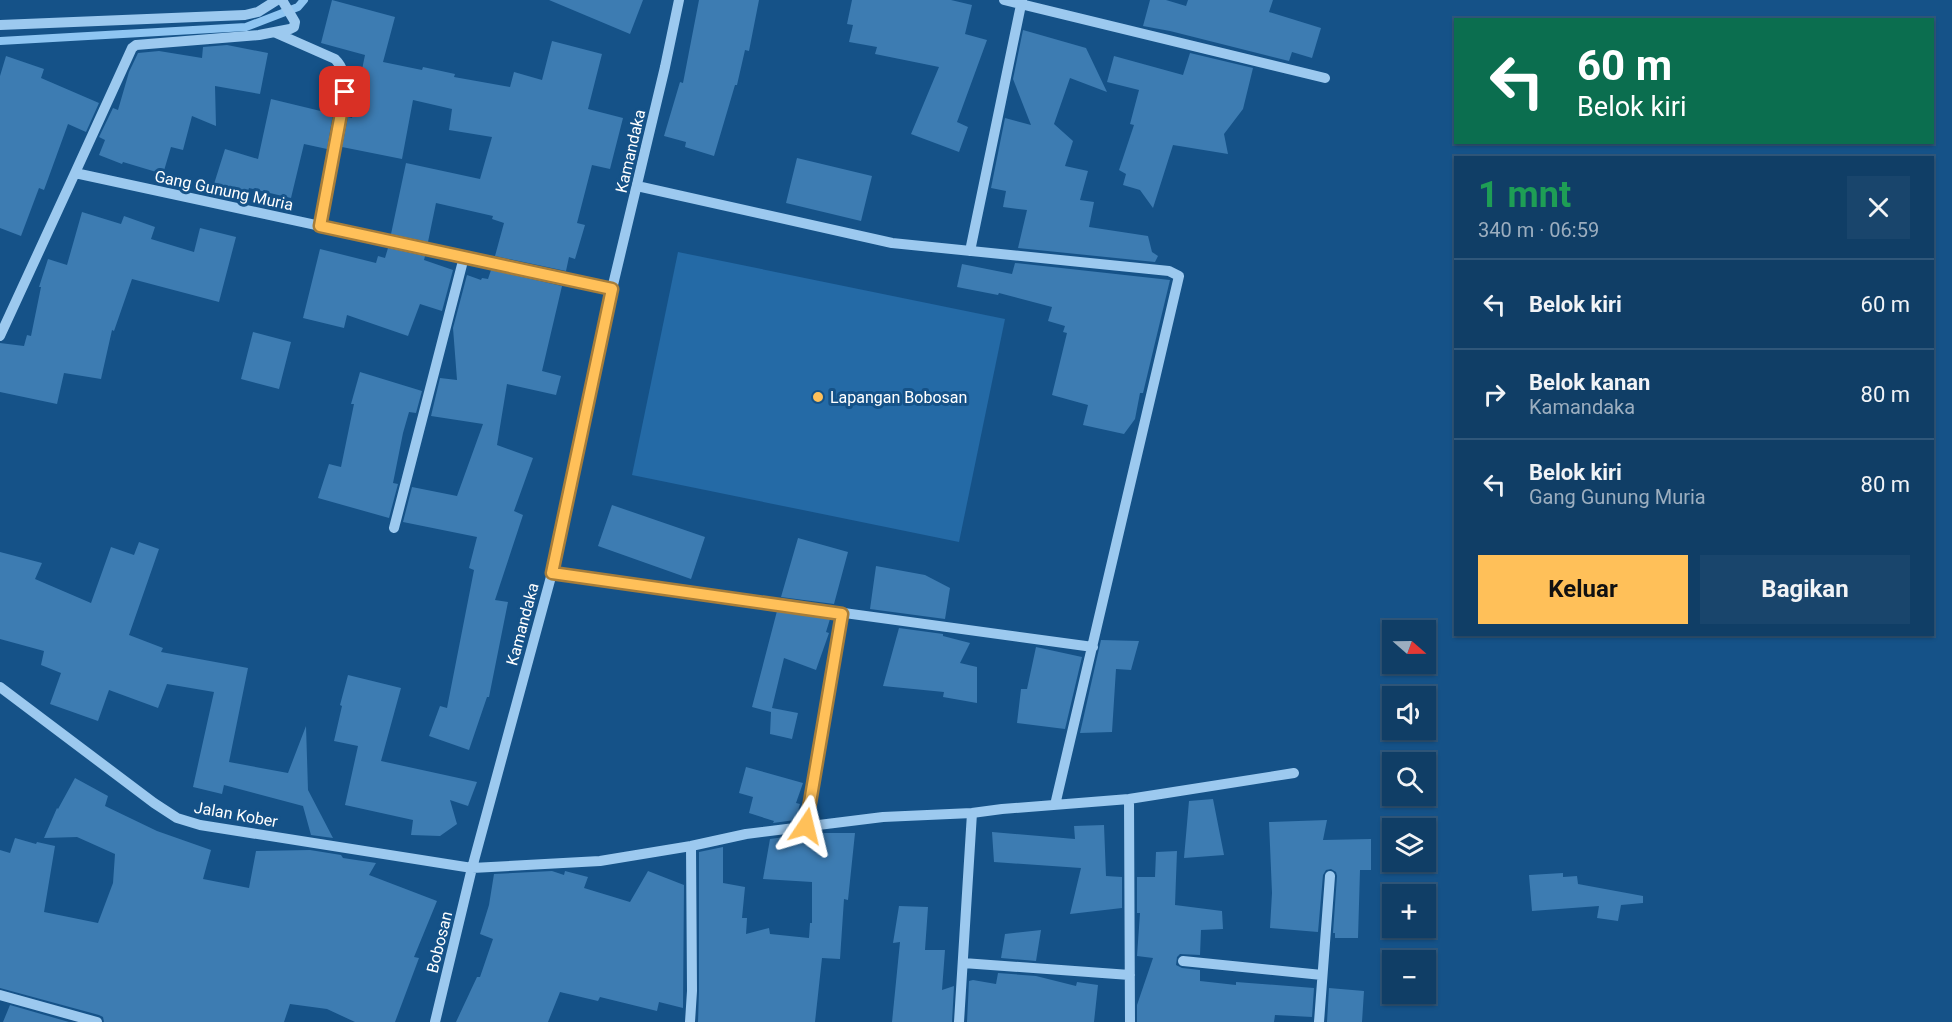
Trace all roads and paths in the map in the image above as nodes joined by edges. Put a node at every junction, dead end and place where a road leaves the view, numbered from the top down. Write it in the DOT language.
graph roads {
  1 [pos="679,0"];
  2 [pos="1004,0"];
  3 [pos="281,1"];
  4 [pos="1021,2"];
  5 [pos="0,25"];
  6 [pos="276,33"];
  7 [pos="1325,78"];
  8 [pos="75,173"];
  9 [pos="637,186"];
  10 [pos="320,226"];
  11 [pos="969,251"];
  12 [pos="464,257"];
  13 [pos="612,289"];
  14 [pos="0,336"];
  15 [pos="394,528"];
  16 [pos="552,573"];
  17 [pos="842,614"];
  18 [pos="1093,647"];
  19 [pos="0,687"];
  20 [pos="1294,773"];
  21 [pos="1129,799"];
  22 [pos="1055,805"];
  23 [pos="972,813"];
  24 [pos="806,826"];
  25 [pos="692,846"];
  26 [pos="472,868"];
  27 [pos="1330,876"];
  28 [pos="1183,961"];
  29 [pos="963,963"];
  30 [pos="1130,975"];
  31 [pos="1322,975"];
  32 [pos="0,996"];
  33 [pos="97,1022"];
  34 [pos="435,1022"];
  35 [pos="690,1022"];
  36 [pos="959,1022"];
  37 [pos="1130,1022"];
  38 [pos="1318,1022"];
  1 -- 9 [label="street, Kamandaka"];
  2 -- 4 [label="street"];
  3 -- 5 [label="street"];
  3 -- 6 [label="street"];
  4 -- 7 [label="street"];
  4 -- 11 [label="street"];
  6 -- 8 [label="street"];
  6 -- 10 [label="street"];
  8 -- 10 [label="street, Gang Gunung Muria"];
  8 -- 14 [label="street"];
  9 -- 11 [label="street"];
  9 -- 13 [label="street, Kamandaka"];
  10 -- 12 [label="street, Gang Gunung Muria"];
  11 -- 18 [label="street"];
  12 -- 13 [label="street, Gang Gunung Muria"];
  12 -- 15 [label="street"];
  13 -- 16 [label="street, Kamandaka"];
  16 -- 17 [label="street"];
  16 -- 26 [label="street, Kamandaka"];
  17 -- 18 [label="street"];
  17 -- 24 [label="street"];
  18 -- 22 [label="street"];
  19 -- 26 [label="street, Jalan Kober"];
  20 -- 21 [label="street, Jalan Kober"];
  21 -- 22 [label="street, Jalan Kober"];
  21 -- 30 [label="street"];
  22 -- 23 [label="street, Jalan Kober"];
  23 -- 24 [label="street, Jalan Kober"];
  23 -- 29 [label="street"];
  24 -- 25 [label="street, Jalan Kober"];
  25 -- 26 [label="street, Jalan Kober"];
  25 -- 35 [label="street"];
  26 -- 34 [label="street, Bobosan"];
  27 -- 31 [label="street"];
  28 -- 31 [label="street"];
  29 -- 30 [label="street"];
  29 -- 36 [label="street"];
  30 -- 37 [label="street"];
  31 -- 38 [label="street"];
  32 -- 33 [label="street"];
}
